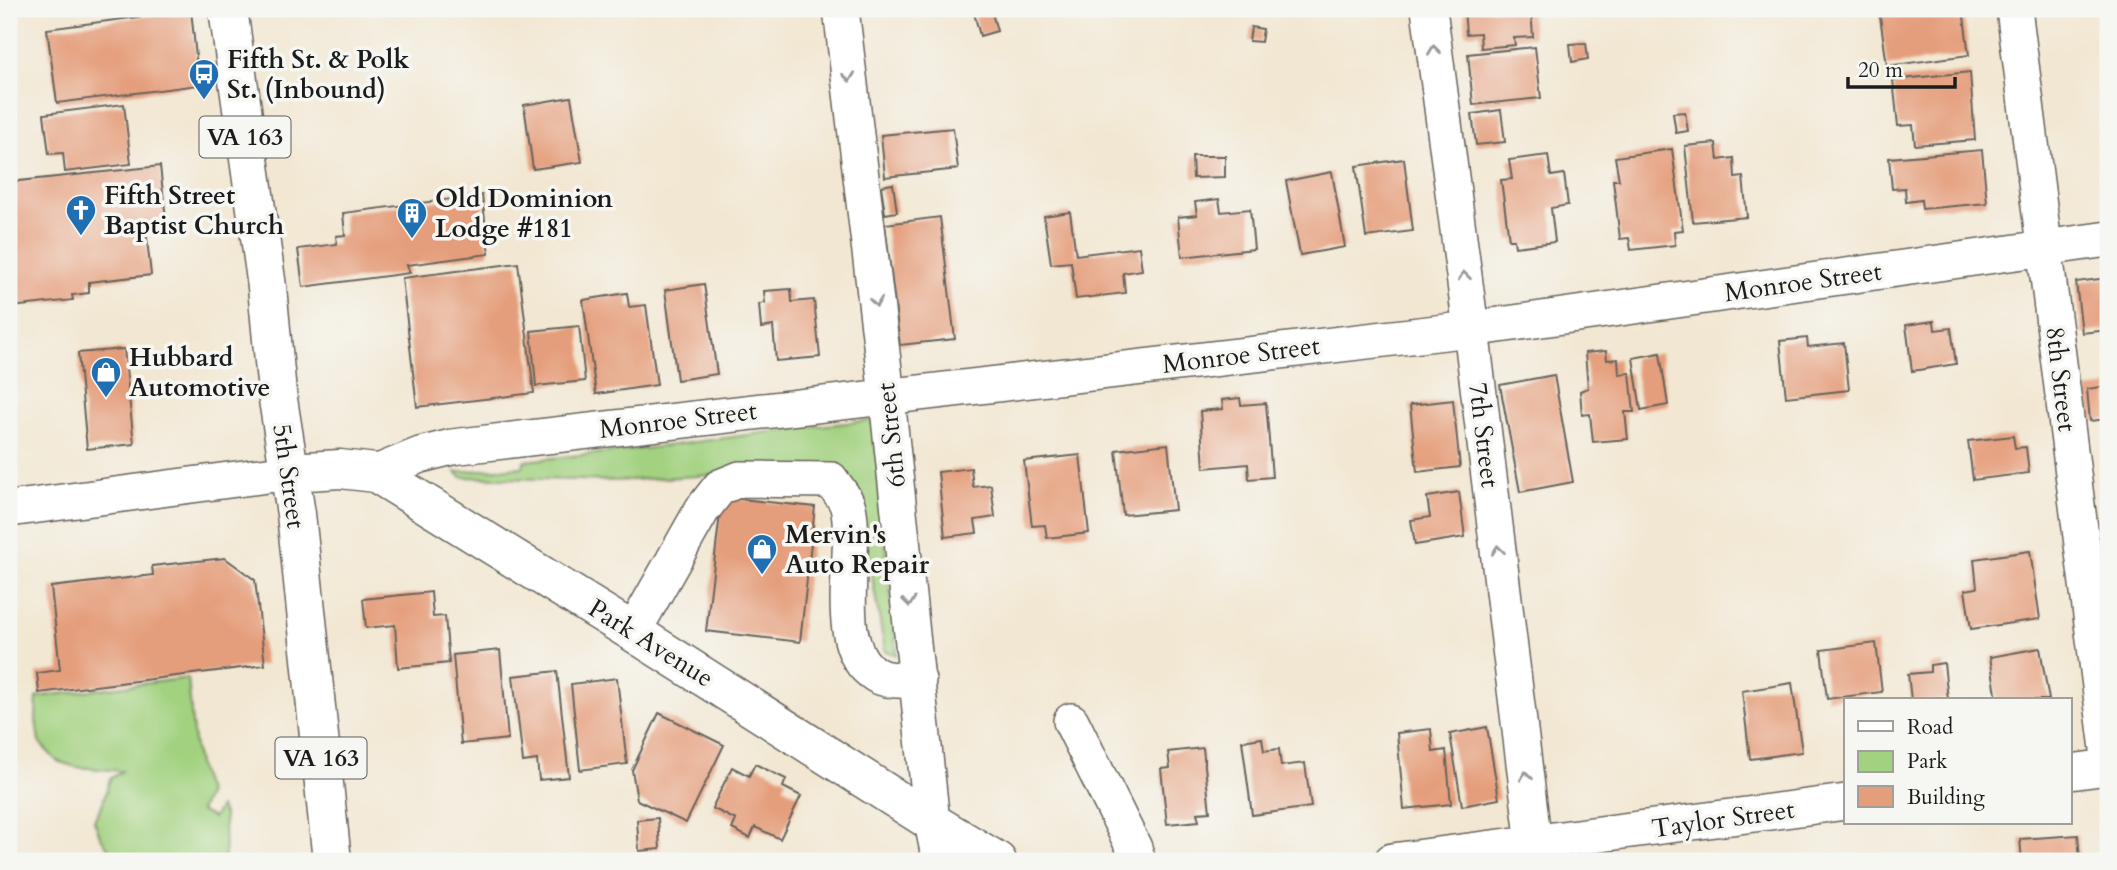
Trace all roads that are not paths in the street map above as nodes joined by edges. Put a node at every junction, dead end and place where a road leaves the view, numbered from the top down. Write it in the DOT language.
graph roads {
  1 [pos="228,9"];
  2 [pos="842,9"];
  3 [pos="1429,9"];
  4 [pos="2014,9"];
  5 [pos="2108,239"];
  6 [pos="2044,247"];
  7 [pos="1471,329"];
  8 [pos="886,396"];
  9 [pos="290,472"];
  10 [pos="376,473"];
  11 [pos="9,509"];
  12 [pos="633,632"];
  13 [pos="918,680"];
  14 [pos="1071,721"];
  15 [pos="2108,749"];
  16 [pos="2108,767"];
  17 [pos="2072,772"];
  18 [pos="1844,802"];
  19 [pos="932,822"];
  20 [pos="1535,852"];
  21 [pos="332,861"];
  22 [pos="940,861"];
  23 [pos="997,861"];
  24 [pos="1138,861"];
  25 [pos="1392,861"];
  1 -- 9 [label="main road, 5th Street / VA 163"];
  2 -- 8 [label="street, 6th Street, one-way"];
  7 -- 3 [label="street, 7th Street, one-way"];
  4 -- 6 [label="street, 8th Street"];
  5 -- 6 [label="street, Monroe Street"];
  6 -- 7 [label="street, Monroe Street"];
  6 -- 15 [label="street, 8th Street"];
  7 -- 8 [label="street, Monroe Street"];
  20 -- 7 [label="street, 7th Street, one-way"];
  8 -- 10 [label="street, Monroe Street"];
  8 -- 13 [label="street, 6th Street, one-way"];
  9 -- 10 [label="main road, Park Avenue"];
  9 -- 11 [label="street"];
  9 -- 21 [label="main road, 5th Street / VA 163"];
  10 -- 12 [label="main road, Park Avenue"];
  12 -- 13 [label="street"];
  12 -- 19 [label="main road, Park Avenue"];
  13 -- 19 [label="street, 6th Street"];
  14 -- 24 [label="street"];
  16 -- 17 [label="street"];
  18 -- 20 [label="street, Taylor Street"];
  19 -- 22 [label="street, 6th Street"];
  19 -- 23 [label="main road, Park Avenue"];
  20 -- 25 [label="street, Taylor Street"];
}
